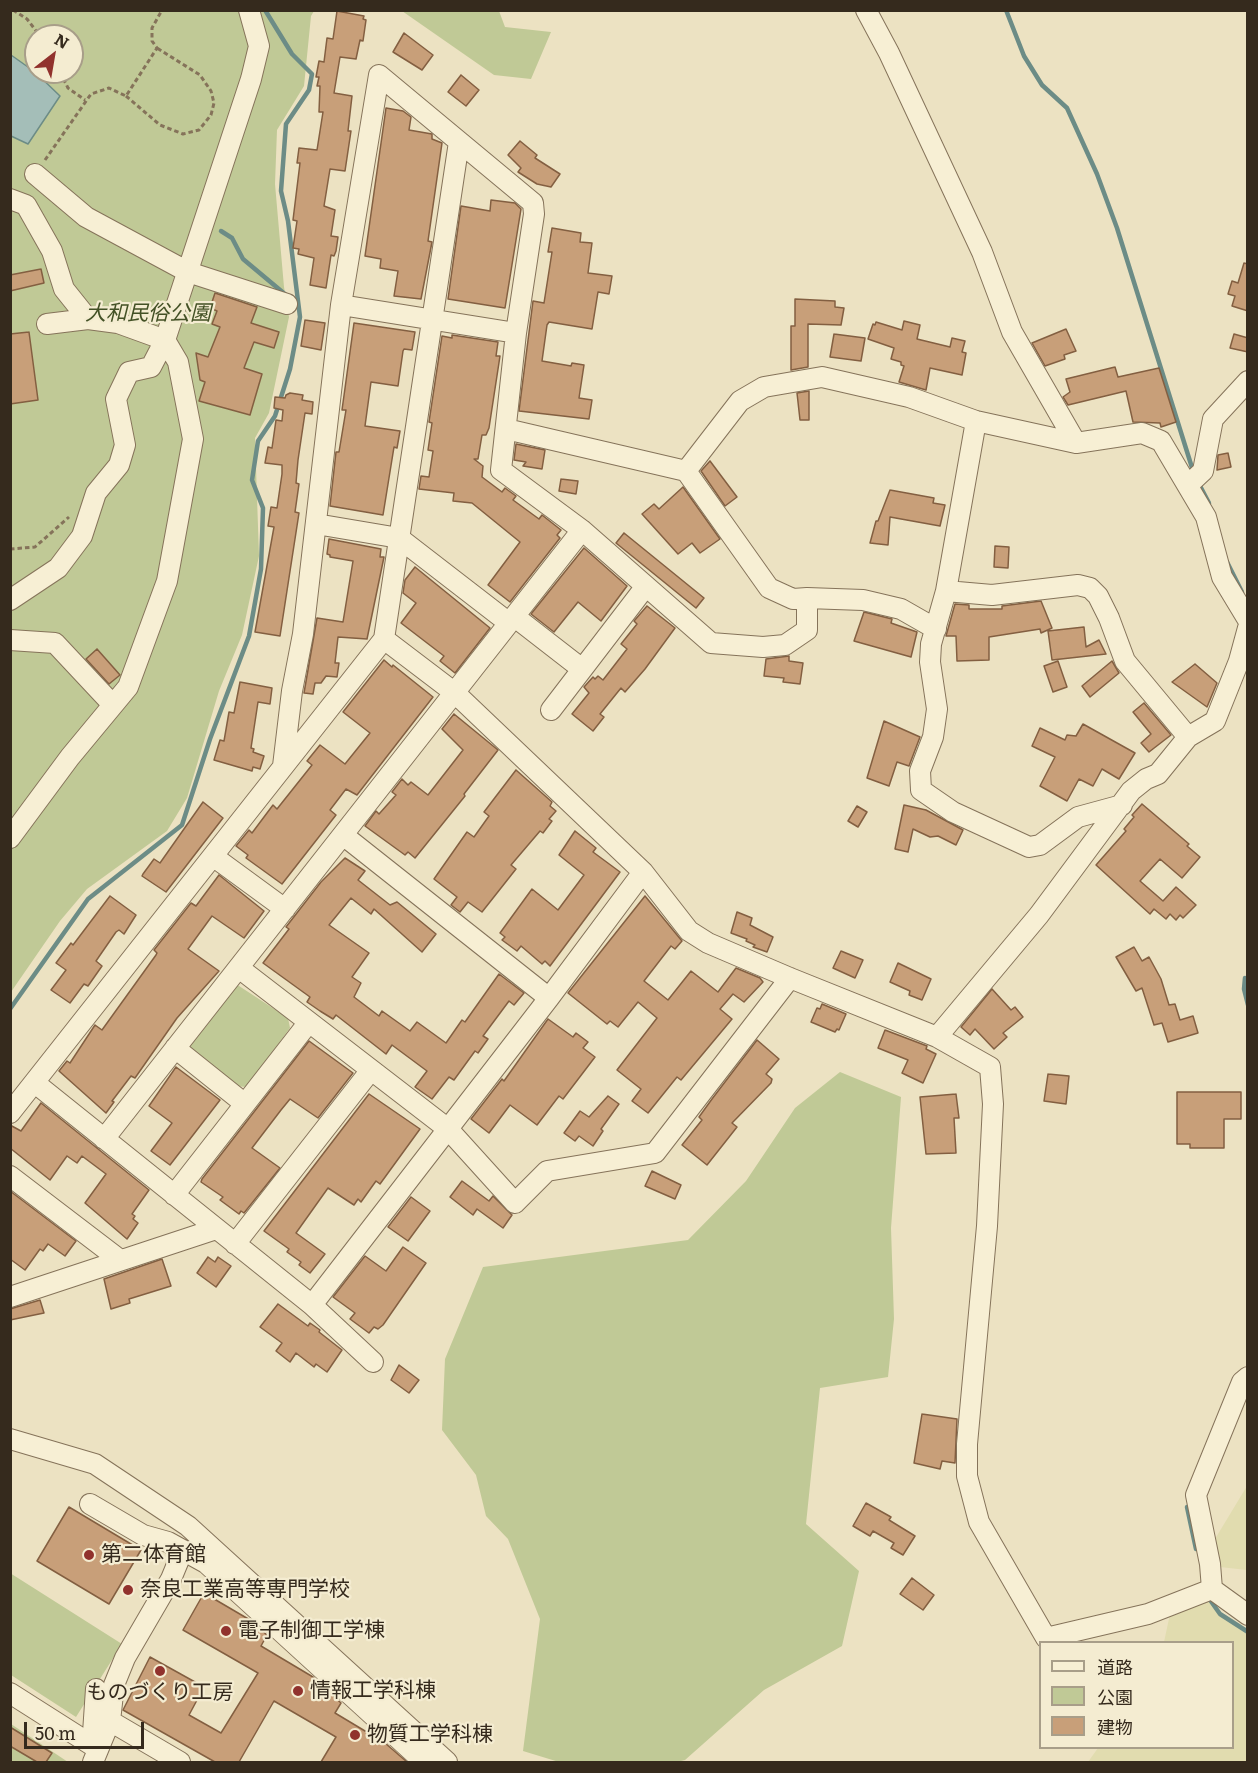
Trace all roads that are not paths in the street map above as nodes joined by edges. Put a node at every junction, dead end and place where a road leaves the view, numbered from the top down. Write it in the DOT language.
graph roads {
  1 [pos="249,10"];
  2 [pos="866,10"];
  3 [pos="459,142"];
  4 [pos="36,174"];
  5 [pos="10,199"];
  6 [pos="188,272"];
  7 [pos="286,304"];
  8 [pos="341,305"];
  9 [pos="88,319"];
  10 [pos="432,320"];
  11 [pos="47,324"];
  12 [pos="516,333"];
  13 [pos="165,340"];
  14 [pos="1248,381"];
  15 [pos="976,421"];
  16 [pos="506,429"];
  17 [pos="1076,443"];
  18 [pos="686,471"];
  19 [pos="1193,480"];
  20 [pos="316,524"];
  21 [pos="582,530"];
  22 [pos="399,538"];
  23 [pos="646,586"];
  24 [pos="946,591"];
  25 [pos="807,598"];
  26 [pos="10,600"];
  27 [pos="512,620"];
  28 [pos="1248,620"];
  29 [pos="1248,628"];
  30 [pos="936,629"];
  31 [pos="384,639"];
  32 [pos="10,640"];
  33 [pos="582,669"];
  34 [pos="455,693"];
  35 [pos="113,705"];
  36 [pos="551,710"];
  37 [pos="1188,737"];
  38 [pos="283,766"];
  39 [pos="1122,805"];
  40 [pos="343,836"];
  41 [pos="10,838"];
  42 [pos="214,857"];
  43 [pos="643,872"];
  44 [pos="285,909"];
  45 [pos="239,968"];
  46 [pos="790,978"];
  47 [pos="549,998"];
  48 [pos="309,1022"];
  49 [pos="937,1037"];
  50 [pos="176,1048"];
  51 [pos="371,1070"];
  52 [pos="35,1083"];
  53 [pos="245,1104"];
  54 [pos="10,1113"];
  55 [pos="448,1129"];
  56 [pos="104,1139"];
  57 [pos="10,1176"];
  58 [pos="174,1195"];
  59 [pos="216,1229"];
  60 [pos="236,1244"];
  61 [pos="120,1260"];
  62 [pos="15,1290"];
  63 [pos="312,1305"];
  64 [pos="373,1362"];
  65 [pos="1248,1377"];
  66 [pos="10,1439"];
  67 [pos="90,1504"];
  68 [pos="183,1550"];
  69 [pos="1212,1589"];
  70 [pos="1248,1615"];
  71 [pos="96,1689"];
  72 [pos="10,1693"];
  73 [pos="110,1720"];
  74 [pos="96,1756"];
  75 [pos="180,1762"];
  76 [pos="424,1762"];
  77 [pos="447,1762"];
  1 -- 6 [label="street"];
  2 -- 17 [label="street"];
  3 -- 8 [label="street"];
  3 -- 10 [label="street"];
  3 -- 12 [label="street"];
  4 -- 6 [label="street"];
  5 -- 9 [label="street"];
  6 -- 7 [label="street"];
  6 -- 13 [label="street"];
  8 -- 10 [label="street"];
  8 -- 20 [label="street"];
  9 -- 11 [label="street"];
  9 -- 13 [label="street"];
  10 -- 12 [label="street"];
  10 -- 22 [label="street"];
  12 -- 16 [label="street"];
  13 -- 26 [label="street"];
  13 -- 35 [label="street"];
  14 -- 19 [label="street"];
  15 -- 17 [label="street"];
  15 -- 18 [label="street"];
  15 -- 24 [label="street"];
  16 -- 18 [label="street"];
  16 -- 21 [label="street"];
  17 -- 19 [label="street"];
  18 -- 25 [label="street"];
  19 -- 28 [label="street"];
  20 -- 22 [label="street"];
  20 -- 38 [label="street"];
  21 -- 23 [label="street"];
  21 -- 27 [label="street"];
  22 -- 27 [label="street"];
  22 -- 31 [label="street"];
  23 -- 25 [label="street"];
  23 -- 33 [label="street"];
  24 -- 30 [label="street"];
  24 -- 37 [label="street"];
  25 -- 30 [label="street"];
  27 -- 33 [label="street"];
  27 -- 34 [label="street"];
  29 -- 37 [label="street"];
  30 -- 39 [label="street"];
  31 -- 34 [label="street"];
  31 -- 38 [label="street"];
  32 -- 35 [label="street"];
  33 -- 36 [label="street"];
  34 -- 40 [label="street"];
  34 -- 43 [label="street"];
  35 -- 41 [label="street"];
  37 -- 39 [label="street"];
  38 -- 42 [label="street"];
  39 -- 49 [label="street"];
  40 -- 44 [label="street"];
  40 -- 47 [label="street"];
  42 -- 44 [label="street"];
  42 -- 52 [label="street"];
  43 -- 46 [label="street"];
  43 -- 47 [label="street"];
  44 -- 45 [label="street"];
  45 -- 48 [label="street"];
  45 -- 50 [label="street"];
  46 -- 49 [label="street"];
  46 -- 55 [label="street"];
  47 -- 55 [label="street"];
  48 -- 51 [label="street"];
  48 -- 53 [label="street"];
  49 -- 69 [label="street"];
  50 -- 53 [label="street"];
  50 -- 56 [label="street"];
  51 -- 55 [label="street"];
  51 -- 60 [label="street"];
  52 -- 54 [label="street"];
  52 -- 56 [label="street"];
  53 -- 58 [label="street"];
  55 -- 63 [label="street"];
  56 -- 58 [label="street"];
  57 -- 61 [label="street"];
  58 -- 59 [label="street"];
  59 -- 60 [label="street"];
  59 -- 61 [label="street"];
  60 -- 63 [label="street"];
  61 -- 62 [label="street"];
  63 -- 64 [label="street"];
  65 -- 69 [label="street"];
  66 -- 77 [label="street"];
  67 -- 68 [label="street"];
  68 -- 73 [label="street"];
  68 -- 76 [label="street"];
  69 -- 70 [label="street"];
  71 -- 74 [label="street"];
  72 -- 74 [label="street"];
  73 -- 74 [label="street"];
  73 -- 75 [label="street"];
}
